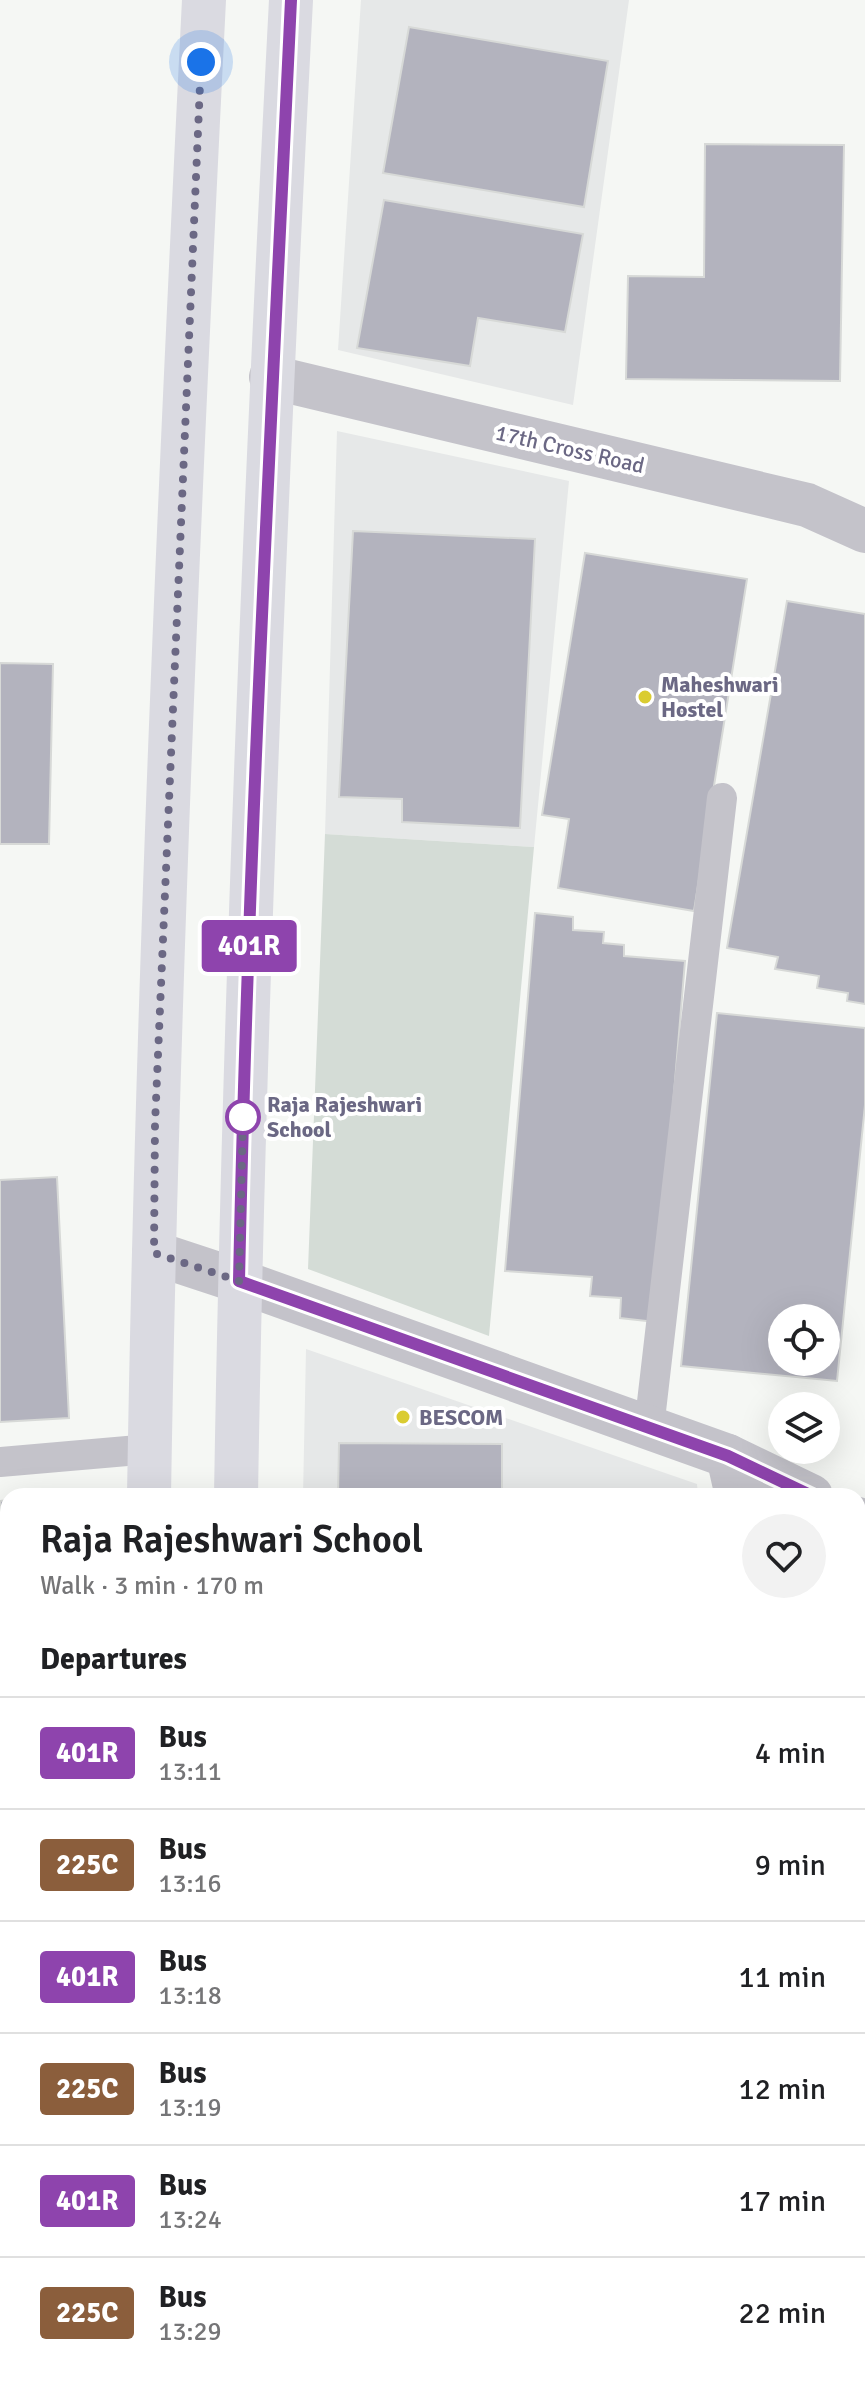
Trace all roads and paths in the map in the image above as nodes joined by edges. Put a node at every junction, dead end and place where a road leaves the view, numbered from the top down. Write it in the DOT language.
graph roads {
  1 [pos="204,0"];
  2 [pos="291,0"];
  3 [pos="271,377"];
  4 [pos="865,531"];
  5 [pos="722,798"];
  6 [pos="154,1253"];
  7 [pos="239,1281"];
  8 [pos="649,1428"];
  9 [pos="150,1449"];
  10 [pos="0,1462"];
  11 [pos="733,1476"];
  12 [pos="149,1488"];
  13 [pos="236,1488"];
  14 [pos="780,1488"];
  1 -- 6 [label="main road"];
  2 -- 3 [label="main road"];
  3 -- 4 [label="street, 17th Cross Road"];
  3 -- 7 [label="main road"];
  5 -- 8 [label="lane"];
  6 -- 7 [label="street"];
  6 -- 9 [label="main road"];
  7 -- 8 [label="street"];
  7 -- 13 [label="main road"];
  8 -- 11 [label="street"];
  9 -- 10 [label="lane"];
  9 -- 12 [label="main road"];
  11 -- 14 [label="street"];
}
